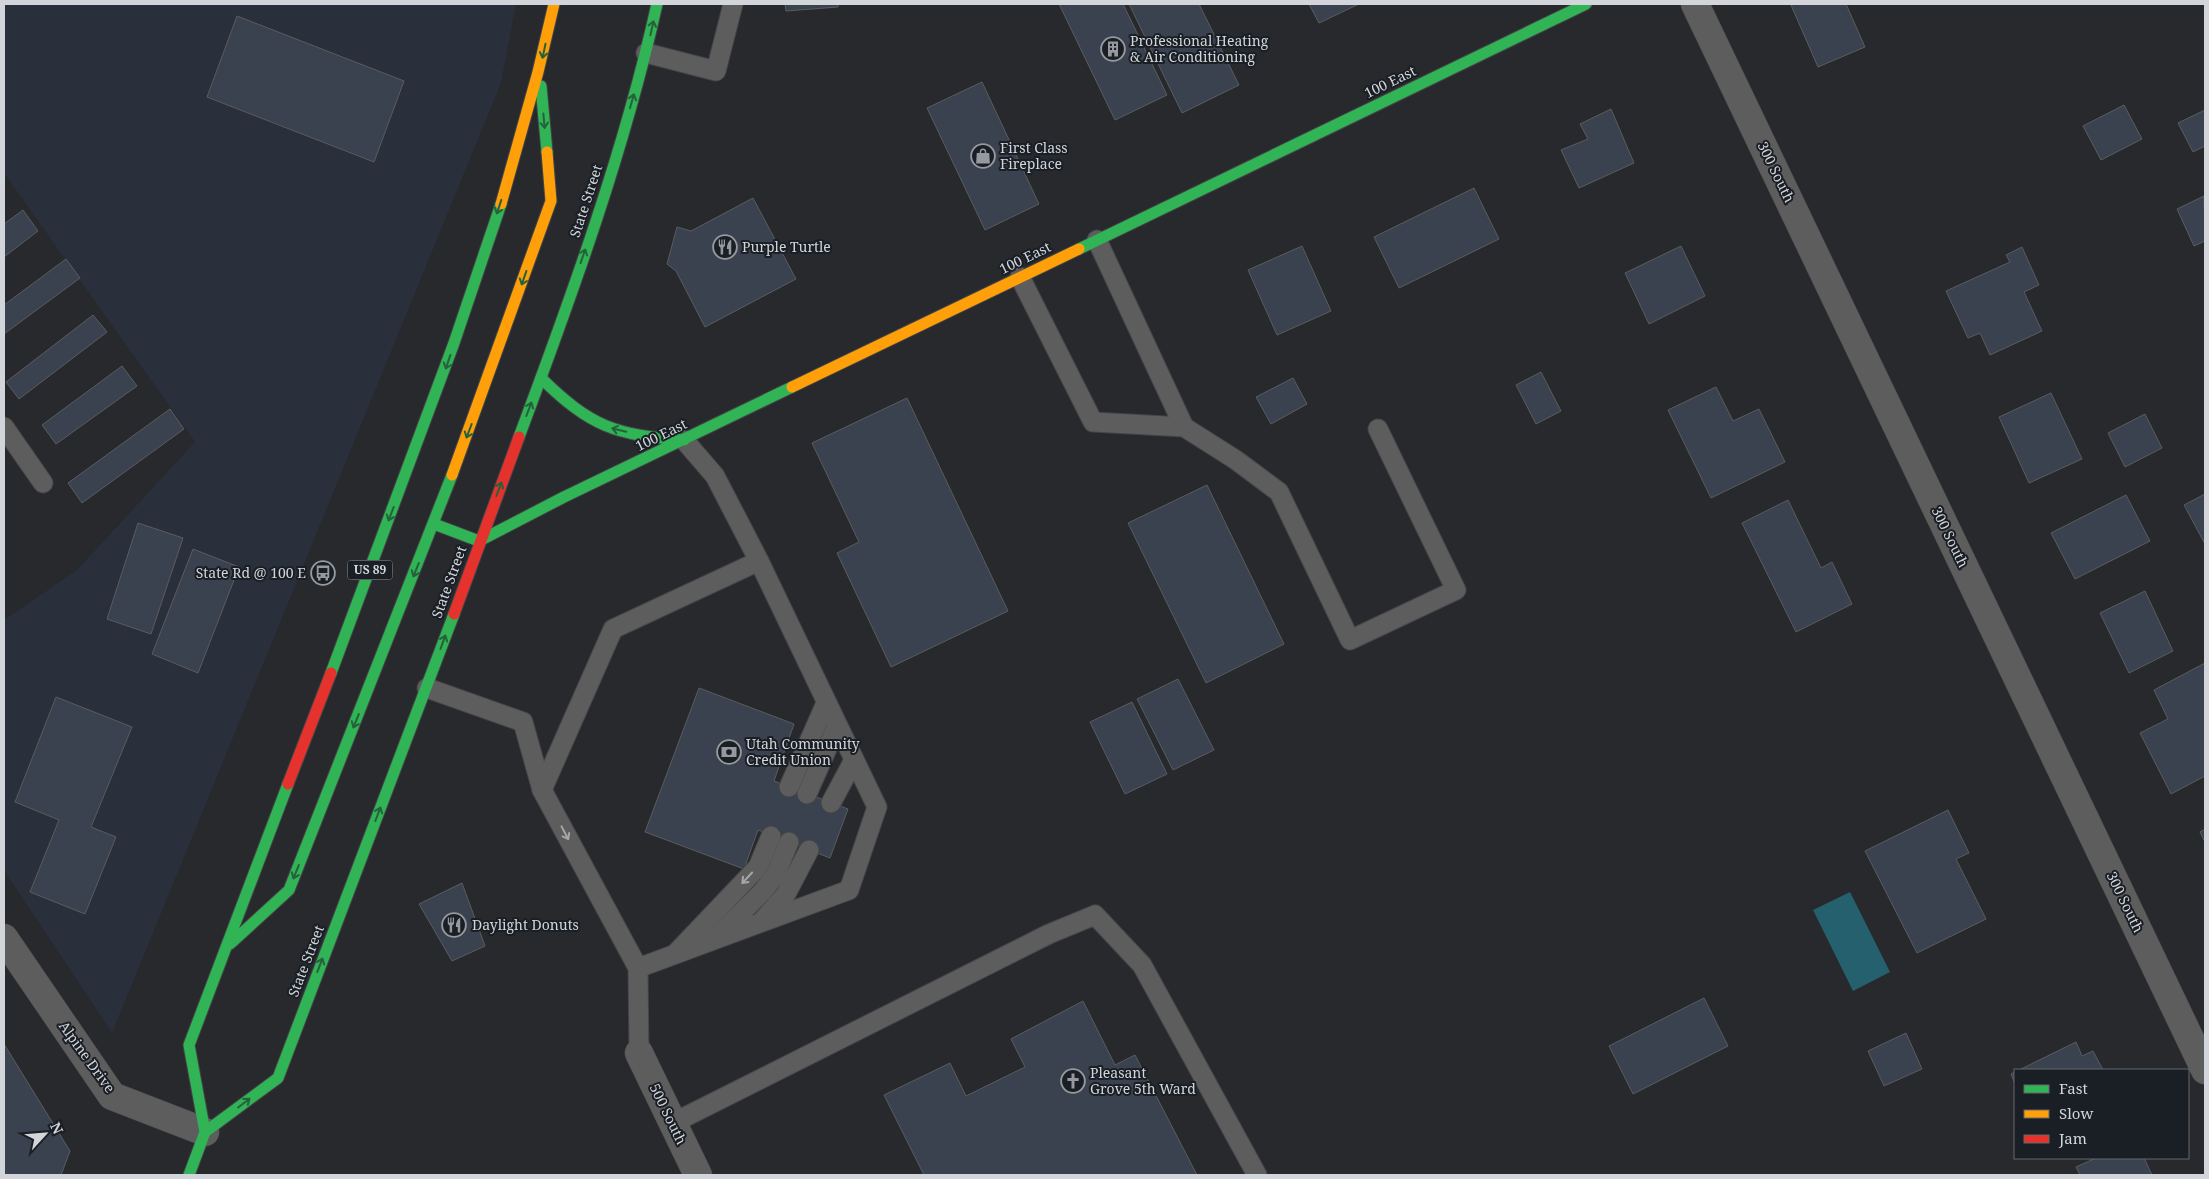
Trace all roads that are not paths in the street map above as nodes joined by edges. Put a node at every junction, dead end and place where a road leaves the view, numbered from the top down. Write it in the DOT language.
graph roads {
  1 [pos="554,4"];
  2 [pos="658,4"];
  3 [pos="734,4"];
  4 [pos="1586,4"];
  5 [pos="1696,4"];
  6 [pos="646,53"];
  7 [pos="540,72"];
  8 [pos="1097,240"];
  9 [pos="1020,277"];
  10 [pos="541,378"];
  11 [pos="4,427"];
  12 [pos="1184,427"];
  13 [pos="1378,429"];
  14 [pos="684,440"];
  15 [pos="44,483"];
  16 [pos="434,524"];
  17 [pos="479,541"];
  18 [pos="759,561"];
  19 [pos="427,688"];
  20 [pos="826,703"];
  21 [pos="837,726"];
  22 [pos="854,760"];
  23 [pos="790,787"];
  24 [pos="542,790"];
  25 [pos="807,794"];
  26 [pos="831,803"];
  27 [pos="771,836"];
  28 [pos="788,842"];
  29 [pos="810,850"];
  30 [pos="759,924"];
  31 [pos="4,938"];
  32 [pos="712,942"];
  33 [pos="226,947"];
  34 [pos="674,956"];
  35 [pos="638,968"];
  36 [pos="638,1053"];
  37 [pos="2205,1070"];
  38 [pos="672,1123"];
  39 [pos="205,1132"];
  40 [pos="189,1175"];
  41 [pos="698,1175"];
  42 [pos="1258,1175"];
  1 -- 7 [label="main road, US 89, one-way"];
  6 -- 2 [label="main road, State Street, one-way"];
  3 -- 6 [label="lane"];
  4 -- 8 [label="main road, 100 East"];
  5 -- 37 [label="street, 300 South"];
  10 -- 6 [label="main road, State Street, one-way"];
  7 -- 16 [label="main road, one-way"];
  7 -- 33 [label="main road, US 89, one-way"];
  8 -- 9 [label="main road, 100 East"];
  8 -- 12 [label="lane"];
  9 -- 12 [label="lane"];
  9 -- 14 [label="main road, 100 East"];
  14 -- 10 [label="main road, one-way"];
  17 -- 10 [label="main road, State Street, one-way"];
  11 -- 15 [label="lane"];
  12 -- 13 [label="lane"];
  14 -- 17 [label="main road, 100 East"];
  14 -- 18 [label="lane"];
  16 -- 17 [label="main road"];
  16 -- 33 [label="main road, one-way"];
  19 -- 17 [label="main road, State Street, one-way"];
  18 -- 20 [label="lane"];
  18 -- 24 [label="lane"];
  19 -- 24 [label="lane"];
  39 -- 19 [label="main road, State Street, one-way"];
  20 -- 21 [label="lane"];
  20 -- 23 [label="lane"];
  21 -- 22 [label="lane"];
  21 -- 25 [label="lane"];
  22 -- 26 [label="lane"];
  22 -- 30 [label="lane"];
  24 -- 35 [label="lane, one-way"];
  27 -- 34 [label="lane, one-way"];
  28 -- 32 [label="lane"];
  29 -- 30 [label="lane"];
  30 -- 32 [label="lane"];
  31 -- 39 [label="street, Alpine Drive"];
  32 -- 34 [label="lane"];
  33 -- 39 [label="main road, US 89"];
  34 -- 35 [label="lane"];
  35 -- 36 [label="lane"];
  36 -- 38 [label="street, 500 South"];
  38 -- 41 [label="street, 500 South"];
  38 -- 42 [label="lane"];
  39 -- 40 [label="main road"];
}
